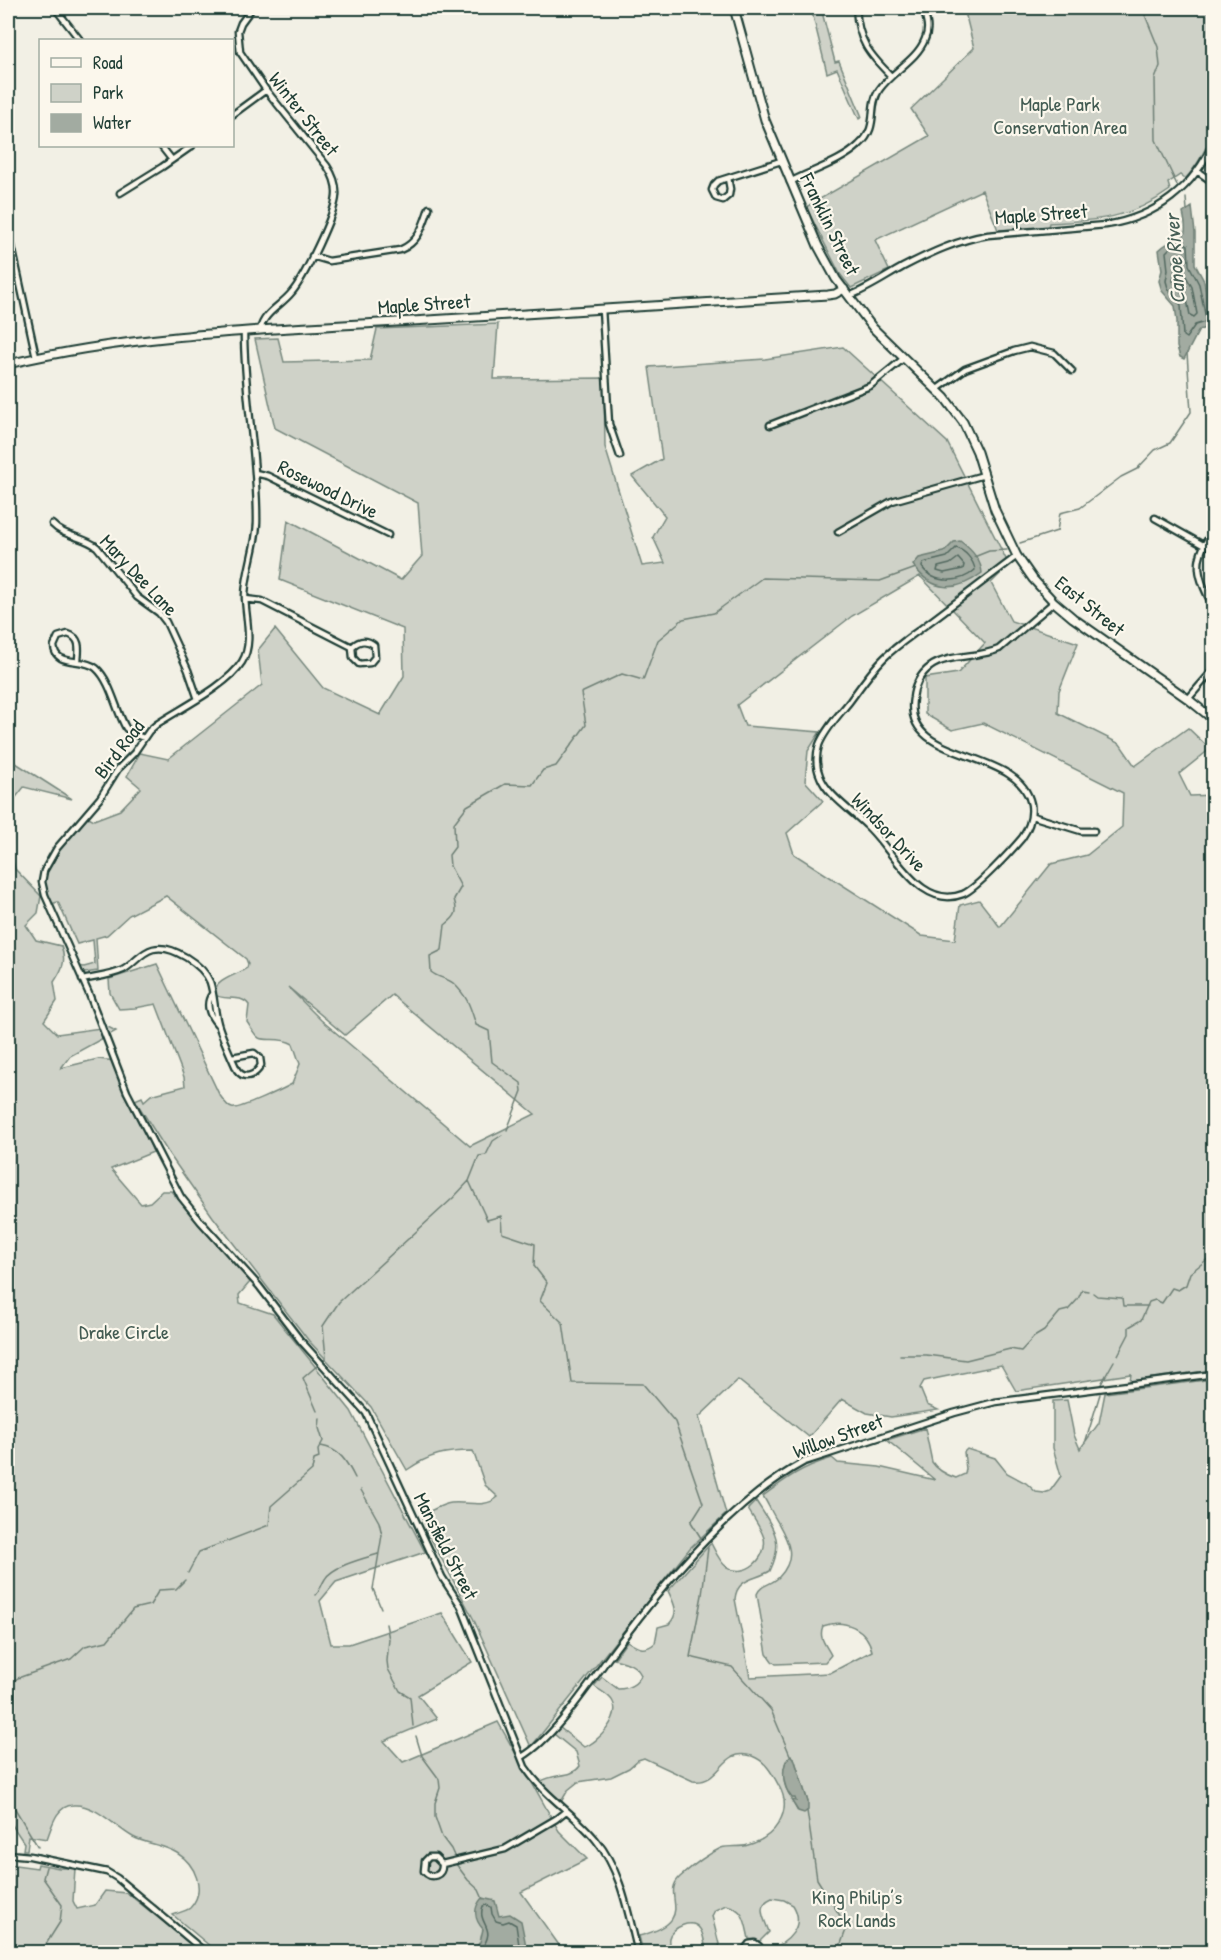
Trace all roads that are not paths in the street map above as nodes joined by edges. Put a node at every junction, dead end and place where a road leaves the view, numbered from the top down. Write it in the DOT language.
graph roads {
  1 [pos="55,8"];
  2 [pos="252,8"];
  3 [pos="734,8"];
  4 [pos="856,8"];
  5 [pos="923,8"];
  6 [pos="79,39"];
  7 [pos="891,76"];
  8 [pos="267,90"];
  9 [pos="234,115"];
  10 [pos="1214,141"];
  11 [pos="162,147"];
  12 [pos="191,147"];
  13 [pos="172,160"];
  14 [pos="781,161"];
  15 [pos="1197,171"];
  16 [pos="728,178"];
  17 [pos="790,182"];
  18 [pos="1214,183"];
  19 [pos="120,193"];
  20 [pos="429,208"];
  21 [pos="8,228"];
  22 [pos="312,256"];
  23 [pos="844,290"];
  24 [pos="849,296"];
  25 [pos="602,309"];
  26 [pos="260,330"];
  27 [pos="244,332"];
  28 [pos="36,357"];
  29 [pos="903,359"];
  30 [pos="8,364"];
  31 [pos="1072,371"];
  32 [pos="936,390"];
  33 [pos="770,425"];
  34 [pos="620,456"];
  35 [pos="255,473"];
  36 [pos="984,475"];
  37 [pos="987,485"];
  38 [pos="1155,518"];
  39 [pos="52,524"];
  40 [pos="1214,530"];
  41 [pos="838,532"];
  42 [pos="388,535"];
  43 [pos="1203,545"];
  44 [pos="1017,556"];
  45 [pos="246,599"];
  46 [pos="1054,602"];
  47 [pos="1214,608"];
  48 [pos="352,647"];
  49 [pos="78,660"];
  50 [pos="1214,669"];
  51 [pos="198,699"];
  52 [pos="1188,699"];
  53 [pos="1214,720"];
  54 [pos="144,738"];
  55 [pos="1032,816"];
  56 [pos="1094,831"];
  57 [pos="82,980"];
  58 [pos="232,1057"];
  59 [pos="172,1181"];
  60 [pos="1214,1374"];
  61 [pos="522,1757"];
  62 [pos="566,1811"];
  63 [pos="8,1854"];
  64 [pos="442,1864"];
  65 [pos="205,1953"];
  66 [pos="638,1953"];
  67 [pos="743,1953"];
  68 [pos="762,1953"];
  1 -- 6 [label="street"];
  2 -- 8 [label="street, Winter Street"];
  3 -- 14 [label="street, Franklin Street"];
  4 -- 7 [label="street"];
  5 -- 7 [label="street"];
  7 -- 17 [label="street"];
  8 -- 9 [label="street"];
  8 -- 22 [label="street, Winter Street"];
  10 -- 15 [label="street, Maple Street"];
  11 -- 13 [label="street"];
  12 -- 13 [label="street"];
  13 -- 19 [label="street"];
  14 -- 16 [label="street"];
  14 -- 17 [label="street, Franklin Street"];
  15 -- 18 [label="street"];
  15 -- 24 [label="street, Maple Street"];
  16 -- 16 [label="street"];
  17 -- 23 [label="street, Franklin Street"];
  20 -- 22 [label="street"];
  21 -- 28 [label="street"];
  22 -- 26 [label="street, Winter Street"];
  23 -- 24 [label="street, Franklin Street"];
  23 -- 25 [label="street, Maple Street"];
  24 -- 29 [label="street, Franklin Street"];
  25 -- 26 [label="street, Maple Street"];
  25 -- 34 [label="street"];
  26 -- 27 [label="street, Maple Street"];
  27 -- 28 [label="street, Maple Street"];
  27 -- 35 [label="street, Bird Road"];
  28 -- 30 [label="street, Maple Street"];
  29 -- 32 [label="street, Franklin Street"];
  29 -- 33 [label="street"];
  31 -- 32 [label="street"];
  32 -- 36 [label="street, Franklin Street"];
  35 -- 42 [label="street, Rosewood Drive"];
  35 -- 45 [label="street, Bird Road"];
  36 -- 37 [label="street, Franklin Street"];
  36 -- 41 [label="street"];
  37 -- 44 [label="street, East Street"];
  38 -- 43 [label="street"];
  39 -- 51 [label="street, Mary Dee Lane"];
  40 -- 43 [label="street"];
  43 -- 47 [label="street"];
  44 -- 46 [label="street, East Street"];
  44 -- 55 [label="street, Windsor Drive"];
  45 -- 48 [label="street"];
  45 -- 51 [label="street, Bird Road"];
  46 -- 52 [label="street, East Street"];
  46 -- 55 [label="street"];
  48 -- 48 [label="street"];
  49 -- 49 [label="street"];
  49 -- 54 [label="street"];
  50 -- 52 [label="street"];
  51 -- 54 [label="street, Bird Road"];
  52 -- 53 [label="street, East Street"];
  54 -- 57 [label="street, Bird Road"];
  55 -- 56 [label="street"];
  57 -- 58 [label="street"];
  57 -- 59 [label="street, Bird Road"];
  58 -- 58 [label="street"];
  59 -- 61 [label="street, Mansfield Street"];
  60 -- 61 [label="street, Willow Street"];
  61 -- 62 [label="street, Mansfield Street"];
  62 -- 64 [label="street"];
  62 -- 66 [label="street, Mansfield Street"];
  63 -- 65 [label="street"];
  64 -- 64 [label="street"];
  67 -- 68 [label="street"];
}
